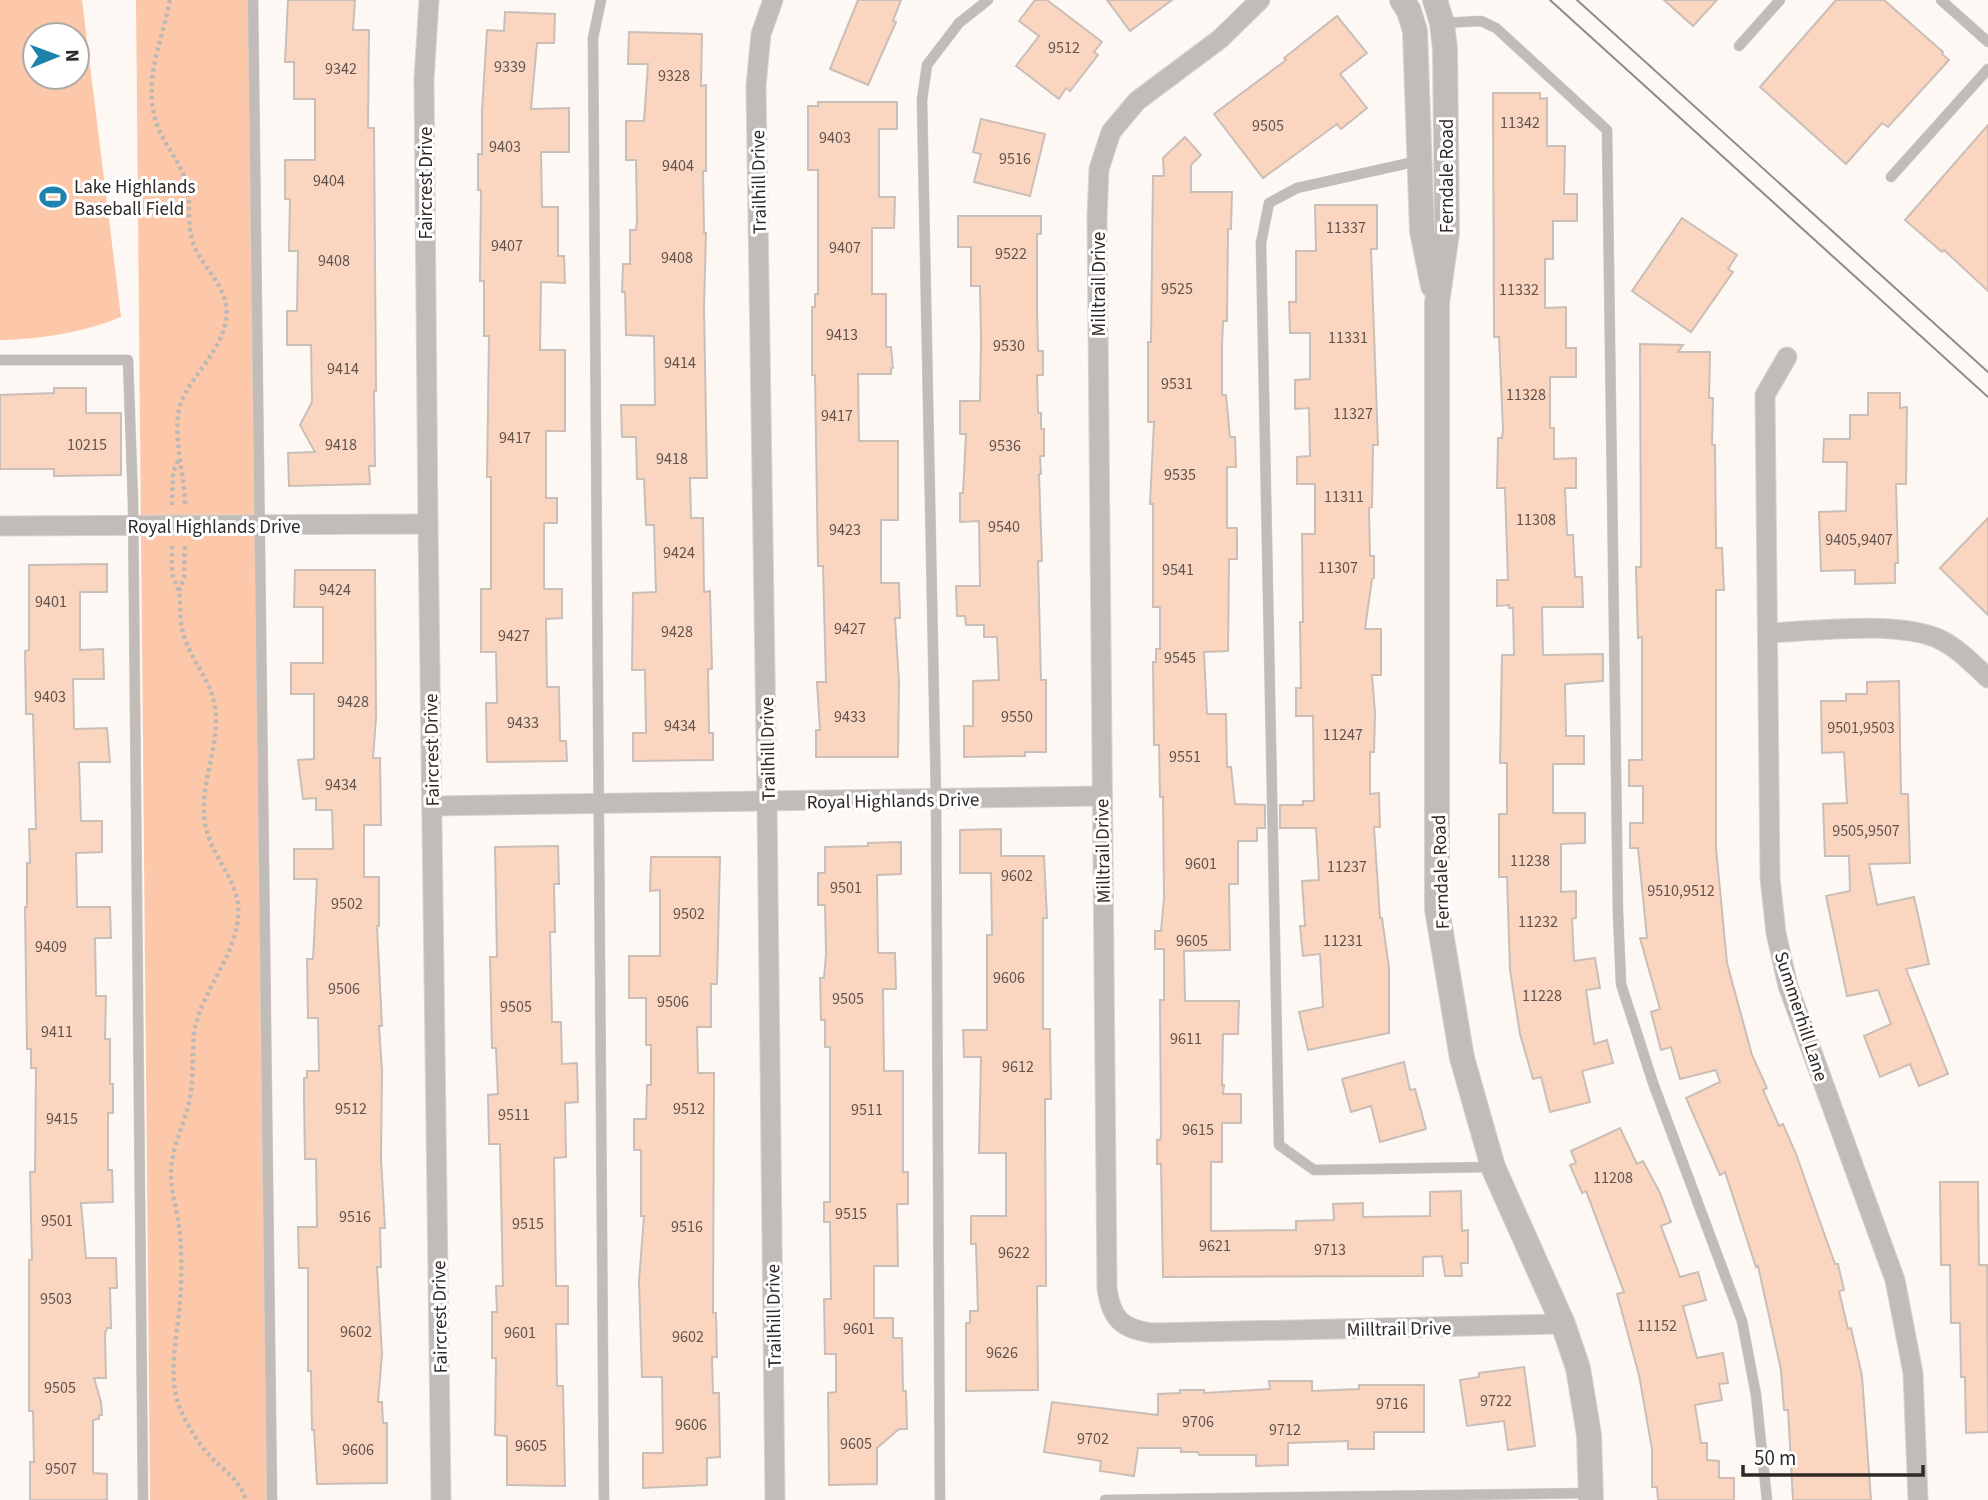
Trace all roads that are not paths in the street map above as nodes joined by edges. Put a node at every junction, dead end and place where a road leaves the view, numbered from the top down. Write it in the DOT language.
graph roads {
  1 [pos="253,0"];
  2 [pos="429,0"];
  3 [pos="601,0"];
  4 [pos="773,0"];
  5 [pos="988,0"];
  6 [pos="1260,0"];
  7 [pos="1402,0"];
  8 [pos="1780,0"];
  9 [pos="1941,0"];
  10 [pos="1438,12"];
  11 [pos="1988,41"];
  12 [pos="1738,46"];
  13 [pos="1988,69"];
  14 [pos="1419,161"];
  15 [pos="1891,177"];
  16 [pos="1437,303"];
  17 [pos="1787,357"];
  18 [pos="0,360"];
  19 [pos="428,524"];
  20 [pos="259,525"];
  21 [pos="0,526"];
  22 [pos="133,526"];
  23 [pos="1768,633"];
  24 [pos="1988,678"];
  25 [pos="1101,796"];
  26 [pos="936,799"];
  27 [pos="767,802"];
  28 [pos="597,804"];
  29 [pos="432,806"];
  30 [pos="1493,1167"];
  31 [pos="1563,1324"];
  32 [pos="1590,1496"];
  33 [pos="143,1500"];
  34 [pos="272,1500"];
  35 [pos="442,1500"];
  36 [pos="604,1500"];
  37 [pos="775,1500"];
  38 [pos="940,1500"];
  39 [pos="1105,1500"];
  40 [pos="1767,1500"];
  41 [pos="1918,1500"];
  1 -- 20 [label="lane"];
  2 -- 19 [label="street, Faircrest Drive"];
  3 -- 28 [label="lane"];
  4 -- 27 [label="street, Trailhill Drive"];
  5 -- 26 [label="lane"];
  6 -- 25 [label="street, Milltrail Drive"];
  7 -- 14 [label="street, Ferndale Road"];
  8 -- 12 [label="lane"];
  9 -- 11 [label="lane"];
  10 -- 16 [label="street, Ferndale Road"];
  10 -- 40 [label="lane"];
  13 -- 15 [label="lane"];
  14 -- 16 [label="street, Ferndale Road"];
  14 -- 30 [label="lane"];
  16 -- 30 [label="street, Ferndale Road"];
  17 -- 23 [label="street, Summerhill Lane"];
  18 -- 22 [label="lane"];
  19 -- 20 [label="street, Royal Highlands Drive"];
  19 -- 29 [label="street, Faircrest Drive"];
  20 -- 22 [label="street, Royal Highlands Drive"];
  20 -- 34 [label="lane"];
  21 -- 22 [label="street, Royal Highlands Drive"];
  22 -- 33 [label="lane"];
  23 -- 24 [label="street"];
  23 -- 41 [label="street, Summerhill Lane"];
  25 -- 26 [label="street, Royal Highlands Drive"];
  25 -- 31 [label="street, Milltrail Drive"];
  26 -- 27 [label="street, Royal Highlands Drive"];
  26 -- 38 [label="lane"];
  27 -- 28 [label="street, Royal Highlands Drive"];
  27 -- 37 [label="street, Trailhill Drive"];
  28 -- 29 [label="street, Royal Highlands Drive"];
  28 -- 36 [label="lane"];
  29 -- 35 [label="street, Faircrest Drive"];
  30 -- 31 [label="street, Ferndale Road"];
  31 -- 32 [label="street, Ferndale Road"];
  32 -- 39 [label="lane"];
}
